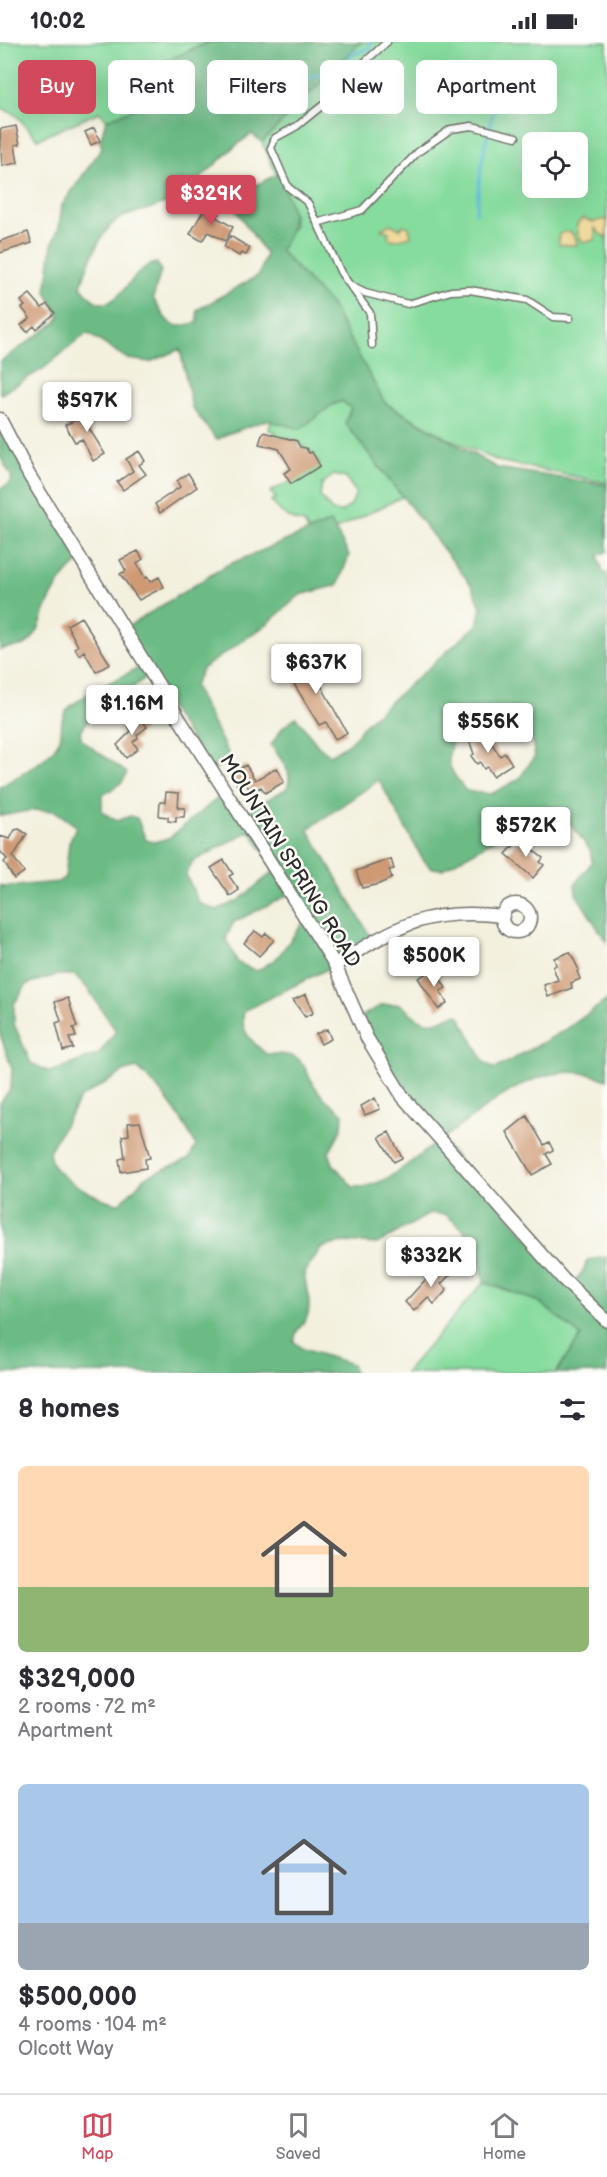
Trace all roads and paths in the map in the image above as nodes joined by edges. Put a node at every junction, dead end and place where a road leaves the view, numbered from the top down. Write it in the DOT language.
graph roads {
  1 [pos="387,42"];
  2 [pos="516,137"];
  3 [pos="317,223"];
  4 [pos="348,284"];
  5 [pos="570,318"];
  6 [pos="372,345"];
  7 [pos="0,419"];
  8 [pos="502,916"];
  9 [pos="335,965"];
  10 [pos="607,1321"];
  1 -- 3 [label="lane"];
  2 -- 3 [label="lane"];
  3 -- 4 [label="lane"];
  4 -- 5 [label="lane"];
  4 -- 6 [label="lane"];
  7 -- 9 [label="street, MOUNTAIN SPRING ROAD"];
  8 -- 9 [label="street"];
  9 -- 10 [label="street, MOUNTAIN SPRING ROAD"];
}
